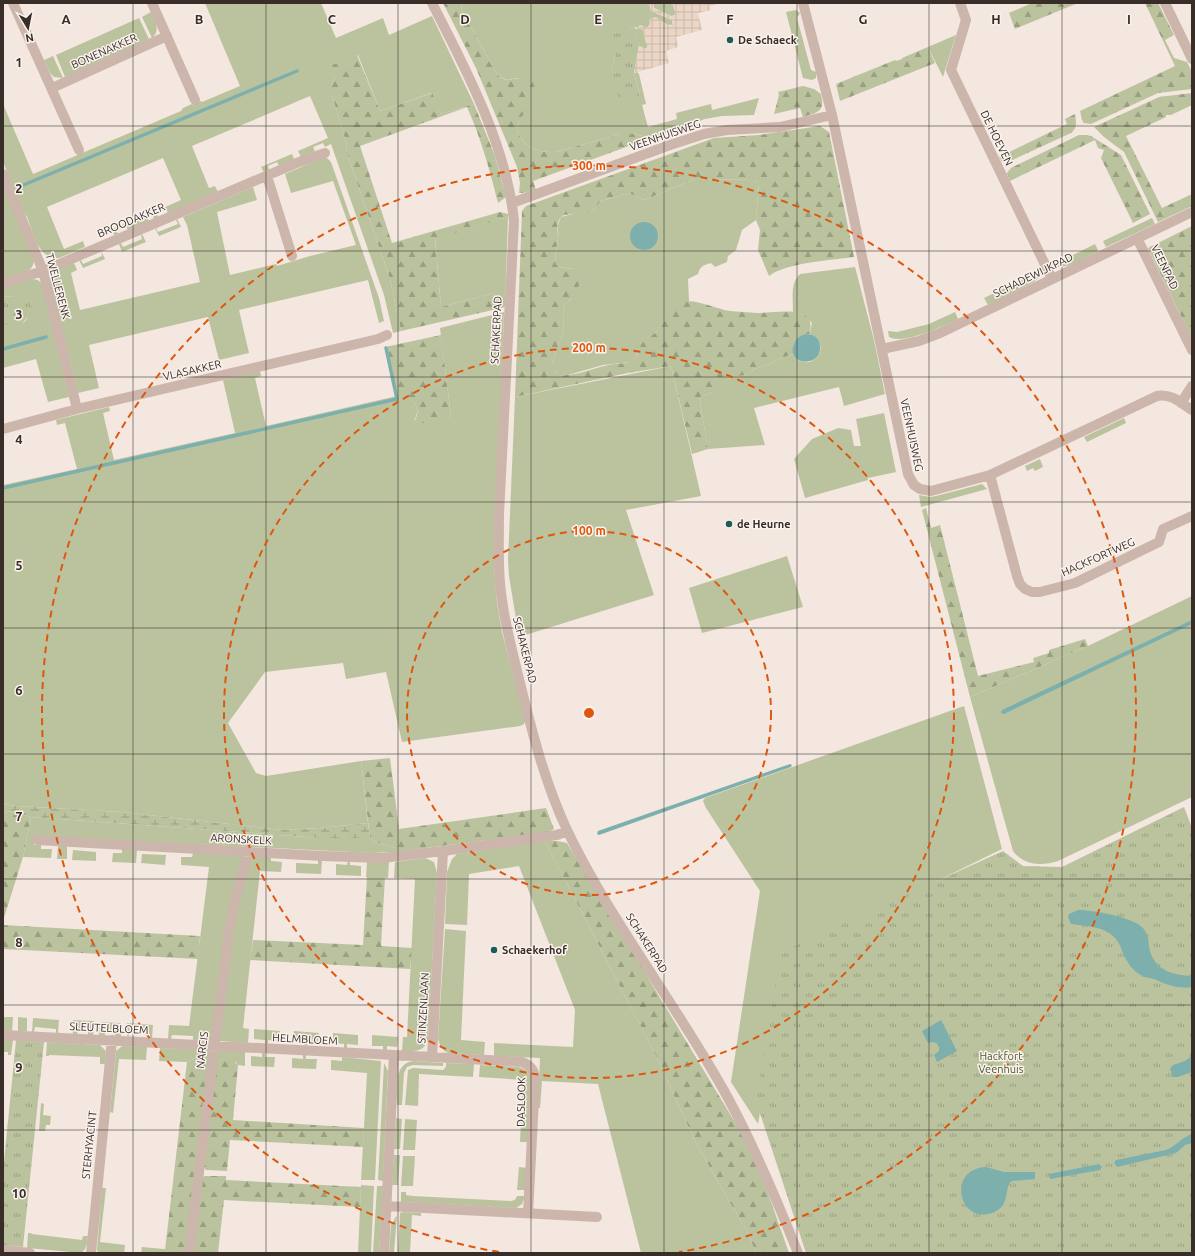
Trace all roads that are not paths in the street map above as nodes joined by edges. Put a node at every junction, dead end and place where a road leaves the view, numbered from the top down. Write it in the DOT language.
graph roads {
  1 [pos="14,3"];
  2 [pos="152,3"];
  3 [pos="432,3"];
  4 [pos="803,3"];
  5 [pos="960,3"];
  6 [pos="1165,3"];
  7 [pos="167,36"];
  8 [pos="1192,59"];
  9 [pos="52,88"];
  10 [pos="195,100"];
  11 [pos="832,115"];
  12 [pos="79,150"];
  13 [pos="325,153"];
  14 [pos="3,174"];
  15 [pos="267,176"];
  16 [pos="512,203"];
  17 [pos="1192,212"];
  18 [pos="1137,238"];
  19 [pos="292,256"];
  20 [pos="43,271"];
  21 [pos="1052,279"];
  22 [pos="3,283"];
  23 [pos="387,335"];
  24 [pos="882,349"];
  25 [pos="1192,350"];
  26 [pos="1192,386"];
  27 [pos="1181,403"];
  28 [pos="77,409"];
  29 [pos="1192,410"];
  30 [pos="3,429"];
  31 [pos="990,475"];
  32 [pos="1192,516"];
  33 [pos="567,830"];
  34 [pos="37,840"];
  35 [pos="249,851"];
  36 [pos="443,851"];
  37 [pos="3,1035"];
  38 [pos="112,1040"];
  39 [pos="214,1046"];
  40 [pos="394,1055"];
  41 [pos="432,1057"];
  42 [pos="386,1206"];
  43 [pos="528,1213"];
  44 [pos="597,1217"];
  45 [pos="3,1250"];
  46 [pos="30,1253"];
  47 [pos="91,1253"];
  48 [pos="188,1253"];
  49 [pos="384,1253"];
  50 [pos="798,1253"];
  1 -- 9 [label="street"];
  2 -- 7 [label="street"];
  3 -- 16 [label="street, SCHAKERPAD"];
  4 -- 11 [label="street, VEENHUISWEG"];
  5 -- 21 [label="street, DE HOEVEN"];
  6 -- 8 [label="street"];
  7 -- 9 [label="street, BONENAKKER"];
  7 -- 10 [label="street"];
  9 -- 12 [label="street"];
  11 -- 16 [label="street, VEENHUISWEG"];
  11 -- 24 [label="street, VEENHUISWEG"];
  13 -- 15 [label="street, BROODAKKER"];
  14 -- 20 [label="street, TWELLERENK"];
  15 -- 19 [label="street"];
  15 -- 20 [label="street, BROODAKKER"];
  16 -- 33 [label="street, SCHAKERPAD"];
  17 -- 18 [label="street, SCHADEWIJKPAD"];
  18 -- 21 [label="street, SCHADEWIJKPAD"];
  18 -- 25 [label="street, VEENPAD"];
  20 -- 22 [label="street, BROODAKKER"];
  20 -- 28 [label="street, TWELLERENK"];
  21 -- 24 [label="street, SCHADEWIJKPAD"];
  23 -- 28 [label="street, VLASAKKER"];
  24 -- 31 [label="street, VEENHUISWEG"];
  26 -- 27 [label="street"];
  27 -- 29 [label="street, VEENHUISWEG"];
  27 -- 31 [label="street, VEENHUISWEG"];
  28 -- 30 [label="street, VLASAKKER"];
  31 -- 32 [label="street, HACKFORTWEG"];
  33 -- 36 [label="street"];
  33 -- 50 [label="street, SCHAKERPAD"];
  34 -- 35 [label="street, ARONSKELK"];
  35 -- 36 [label="street, ARONSKELK"];
  35 -- 39 [label="street, NARCIS"];
  36 -- 41 [label="street, STINZENLAAN"];
  37 -- 38 [label="street, SLEUTELBLOEM"];
  38 -- 39 [label="street, SLEUTELBLOEM"];
  38 -- 47 [label="street, STERHYACINT"];
  39 -- 40 [label="street, HELMBLOEM"];
  39 -- 48 [label="street, NARCIS"];
  40 -- 41 [label="street, STINZENLAAN"];
  40 -- 42 [label="street"];
  41 -- 43 [label="street, DASLOOK"];
  42 -- 43 [label="street"];
  42 -- 49 [label="street"];
  43 -- 44 [label="street"];
  45 -- 46 [label="street"];
}
